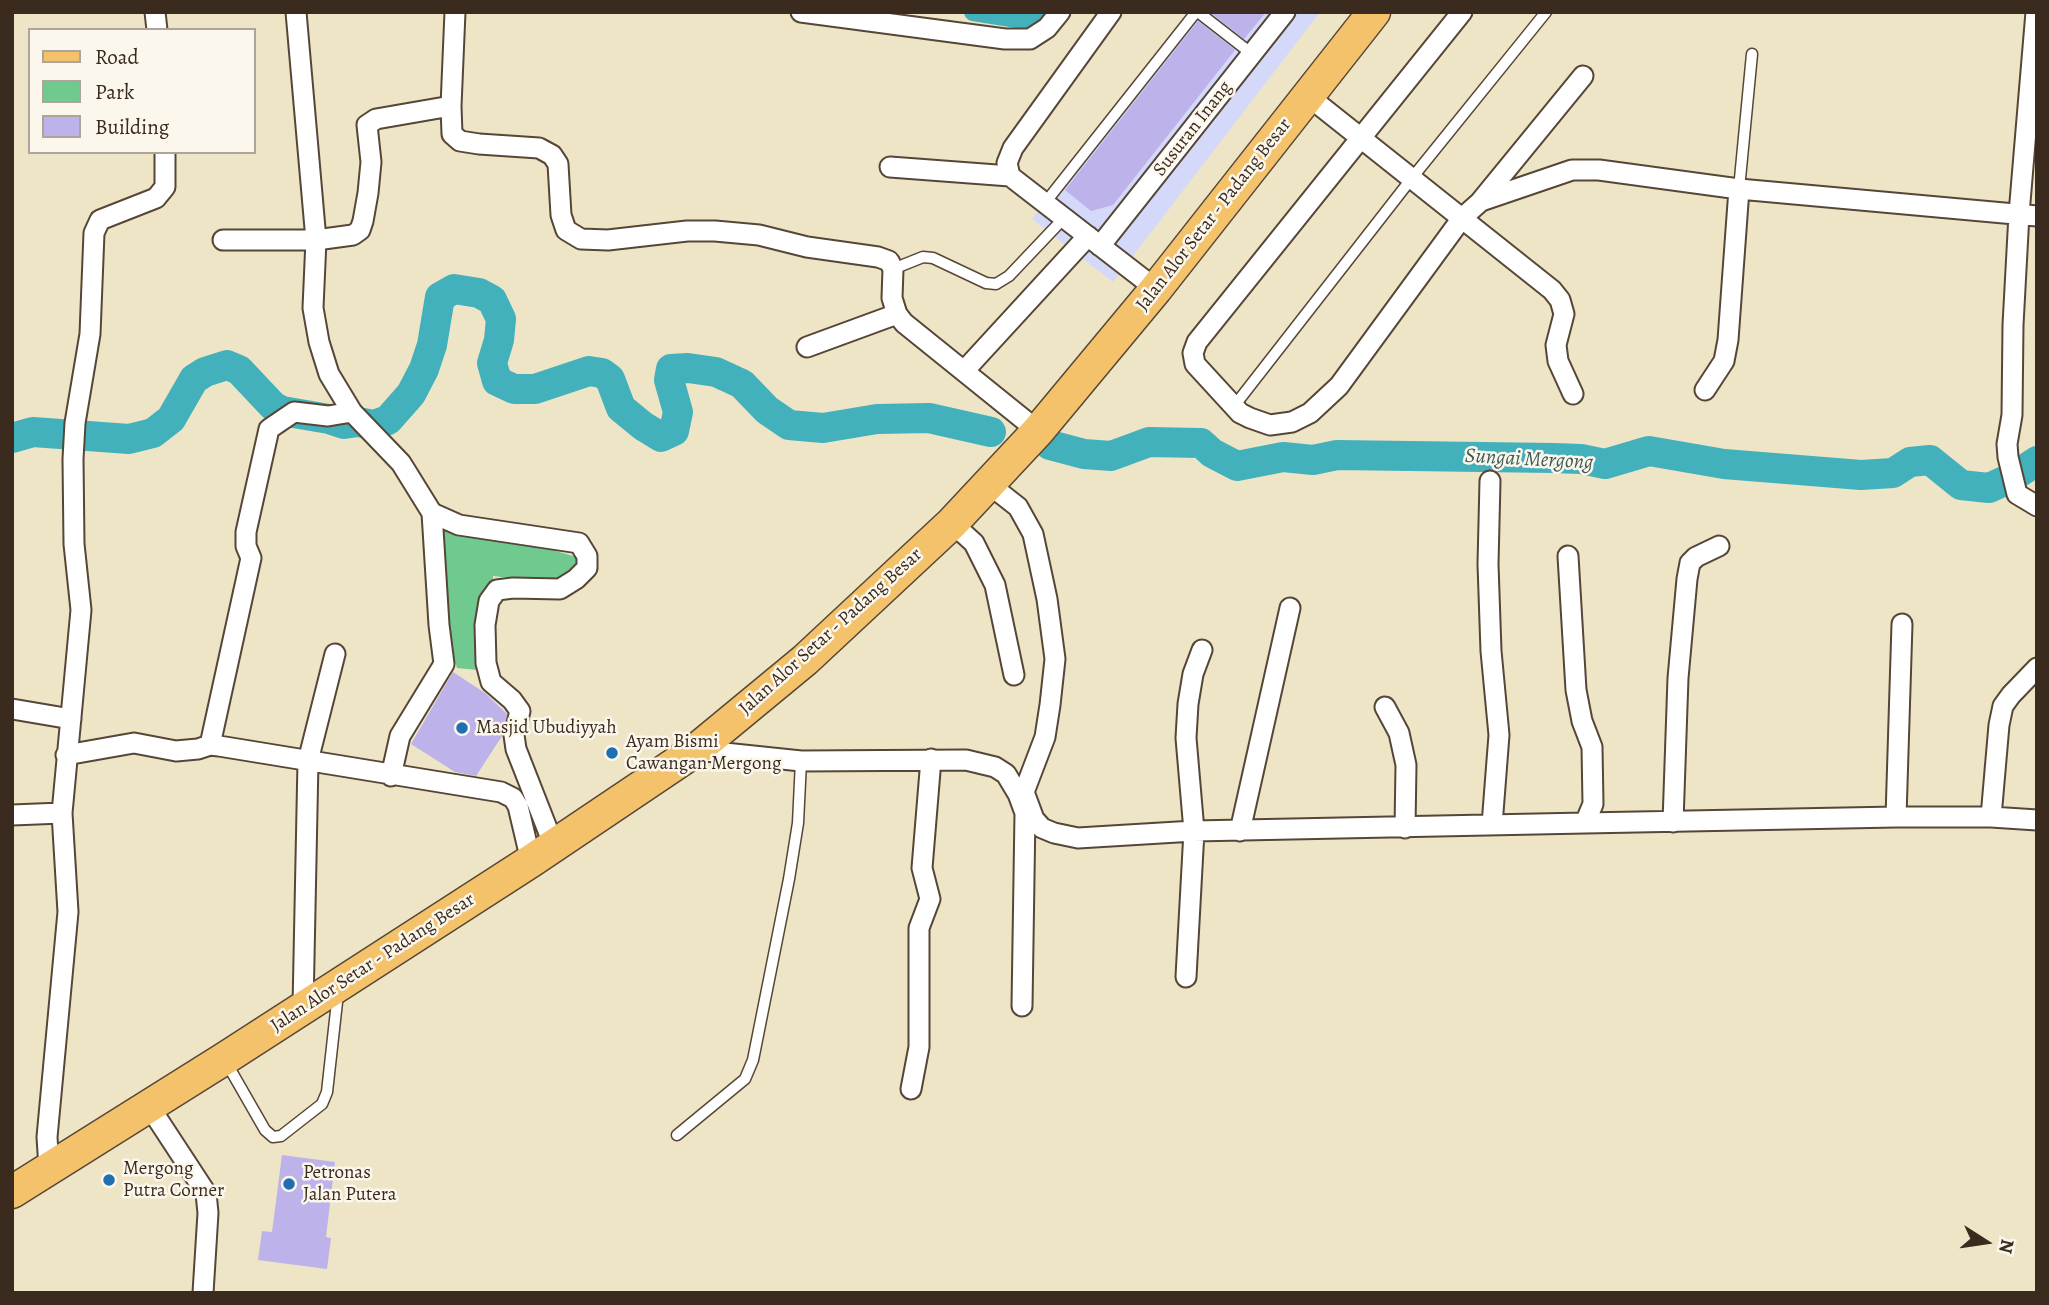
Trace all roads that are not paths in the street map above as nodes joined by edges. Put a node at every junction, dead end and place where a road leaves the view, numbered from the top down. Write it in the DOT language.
graph roads {
  1 [pos="296,12"];
  2 [pos="455,12"];
  3 [pos="801,12"];
  4 [pos="1060,12"];
  5 [pos="1111,12"];
  6 [pos="1197,12"];
  7 [pos="1285,12"];
  8 [pos="1374,12"];
  9 [pos="1462,12"];
  10 [pos="1546,12"];
  11 [pos="2036,12"];
  12 [pos="1252,54"];
  13 [pos="1752,54"];
  14 [pos="1583,76"];
  15 [pos="2033,82"];
  16 [pos="1308,96"];
  17 [pos="451,106"];
  18 [pos="1362,138"];
  19 [pos="165,154"];
  20 [pos="890,167"];
  21 [pos="1010,176"];
  22 [pos="1412,178"];
  23 [pos="1739,189"];
  24 [pos="1480,202"];
  25 [pos="1045,203"];
  26 [pos="2028,215"];
  27 [pos="1064,218"];
  28 [pos="1462,218"];
  29 [pos="223,240"];
  30 [pos="316,240"];
  31 [pos="1094,241"];
  32 [pos="893,269"];
  33 [pos="1156,289"];
  34 [pos="897,314"];
  35 [pos="807,347"];
  36 [pos="964,371"];
  37 [pos="1705,390"];
  38 [pos="1573,394"];
  39 [pos="1235,405"];
  40 [pos="359,420"];
  41 [pos="1038,431"];
  42 [pos="1490,481"];
  43 [pos="990,485"];
  44 [pos="2037,506"];
  45 [pos="432,513"];
  46 [pos="952,523"];
  47 [pos="1719,546"];
  48 [pos="1568,556"];
  49 [pos="1290,608"];
  50 [pos="1902,624"];
  51 [pos="1202,650"];
  52 [pos="335,654"];
  53 [pos="2037,668"];
  54 [pos="1014,675"];
  55 [pos="1385,707"];
  56 [pos="12,709"];
  57 [pos="71,719"];
  58 [pos="210,745"];
  59 [pos="696,750"];
  60 [pos="66,755"];
  61 [pos="931,759"];
  62 [pos="308,761"];
  63 [pos="801,761"];
  64 [pos="1006,774"];
  65 [pos="391,776"];
  66 [pos="1024,792"];
  67 [pos="62,813"];
  68 [pos="12,815"];
  69 [pos="1896,817"];
  70 [pos="1991,817"];
  71 [pos="2037,820"];
  72 [pos="1673,822"];
  73 [pos="1585,823"];
  74 [pos="1492,825"];
  75 [pos="1405,828"];
  76 [pos="1194,831"];
  77 [pos="1240,831"];
  78 [pos="543,854"];
  79 [pos="1186,977"];
  80 [pos="339,985"];
  81 [pos="1022,1006"];
  82 [pos="303,1007"];
  83 [pos="225,1059"];
  84 [pos="911,1089"];
  85 [pos="149,1106"];
  86 [pos="677,1135"];
  87 [pos="49,1168"];
  88 [pos="12,1192"];
  89 [pos="203,1293"];
  1 -- 30 [label="street"];
  2 -- 17 [label="street"];
  3 -- 4 [label="street"];
  5 -- 21 [label="street"];
  6 -- 12 [label="lane"];
  6 -- 25 [label="lane"];
  7 -- 12 [label="street, Susuran Inang"];
  8 -- 16 [label="main road, Jalan Alor Setar - Padang Besar"];
  9 -- 18 [label="street"];
  10 -- 22 [label="lane"];
  11 -- 15 [label="street"];
  12 -- 31 [label="street, Susuran Inang"];
  13 -- 23 [label="lane"];
  14 -- 24 [label="street"];
  15 -- 26 [label="street"];
  16 -- 18 [label="street"];
  16 -- 33 [label="main road, Jalan Alor Setar - Padang Besar"];
  17 -- 30 [label="street"];
  17 -- 32 [label="street"];
  18 -- 22 [label="street"];
  18 -- 39 [label="street"];
  19 -- 57 [label="street"];
  20 -- 21 [label="street"];
  21 -- 25 [label="street"];
  22 -- 28 [label="street"];
  22 -- 39 [label="lane"];
  23 -- 24 [label="street"];
  23 -- 26 [label="street"];
  23 -- 37 [label="street"];
  24 -- 28 [label="street"];
  25 -- 27 [label="street"];
  26 -- 44 [label="street"];
  27 -- 31 [label="street"];
  27 -- 32 [label="lane"];
  28 -- 38 [label="street"];
  28 -- 39 [label="street"];
  29 -- 30 [label="street"];
  30 -- 40 [label="street"];
  31 -- 33 [label="street"];
  31 -- 36 [label="street, Susuran Inang"];
  32 -- 34 [label="street"];
  33 -- 41 [label="main road, Jalan Alor Setar - Padang Besar"];
  34 -- 35 [label="street"];
  34 -- 36 [label="street"];
  36 -- 41 [label="street"];
  40 -- 45 [label="street"];
  40 -- 58 [label="street"];
  41 -- 43 [label="main road, Jalan Alor Setar - Padang Besar"];
  42 -- 74 [label="street"];
  43 -- 46 [label="main road, Jalan Alor Setar - Padang Besar"];
  43 -- 66 [label="street"];
  45 -- 65 [label="street"];
  45 -- 78 [label="street"];
  46 -- 54 [label="street"];
  46 -- 59 [label="main road, Jalan Alor Setar - Padang Besar"];
  47 -- 72 [label="street"];
  48 -- 73 [label="street"];
  49 -- 77 [label="street"];
  50 -- 69 [label="street"];
  51 -- 76 [label="street"];
  52 -- 62 [label="street"];
  53 -- 70 [label="street"];
  55 -- 75 [label="street"];
  56 -- 57 [label="street"];
  57 -- 60 [label="street"];
  58 -- 60 [label="street"];
  58 -- 62 [label="street"];
  59 -- 63 [label="street"];
  59 -- 78 [label="main road, Jalan Alor Setar - Padang Besar"];
  60 -- 67 [label="street"];
  61 -- 63 [label="street"];
  61 -- 64 [label="street"];
  61 -- 84 [label="street"];
  62 -- 65 [label="street"];
  62 -- 82 [label="street"];
  63 -- 86 [label="lane"];
  64 -- 66 [label="street"];
  64 -- 81 [label="street"];
  65 -- 78 [label="street"];
  66 -- 76 [label="street"];
  67 -- 68 [label="street"];
  67 -- 87 [label="street"];
  69 -- 70 [label="street"];
  69 -- 72 [label="street"];
  70 -- 71 [label="street"];
  72 -- 73 [label="street"];
  73 -- 74 [label="street"];
  74 -- 75 [label="street"];
  75 -- 77 [label="street"];
  76 -- 77 [label="street"];
  76 -- 79 [label="street"];
  78 -- 80 [label="main road, Jalan Alor Setar - Padang Besar"];
  80 -- 82 [label="main road, Jalan Alor Setar - Padang Besar"];
  80 -- 83 [label="lane"];
  82 -- 83 [label="main road, Jalan Alor Setar - Padang Besar"];
  83 -- 85 [label="main road, Jalan Alor Setar - Padang Besar"];
  85 -- 87 [label="main road, Jalan Alor Setar - Padang Besar"];
  85 -- 89 [label="street"];
  87 -- 88 [label="main road, Jalan Alor Setar - Padang Besar"];
}
